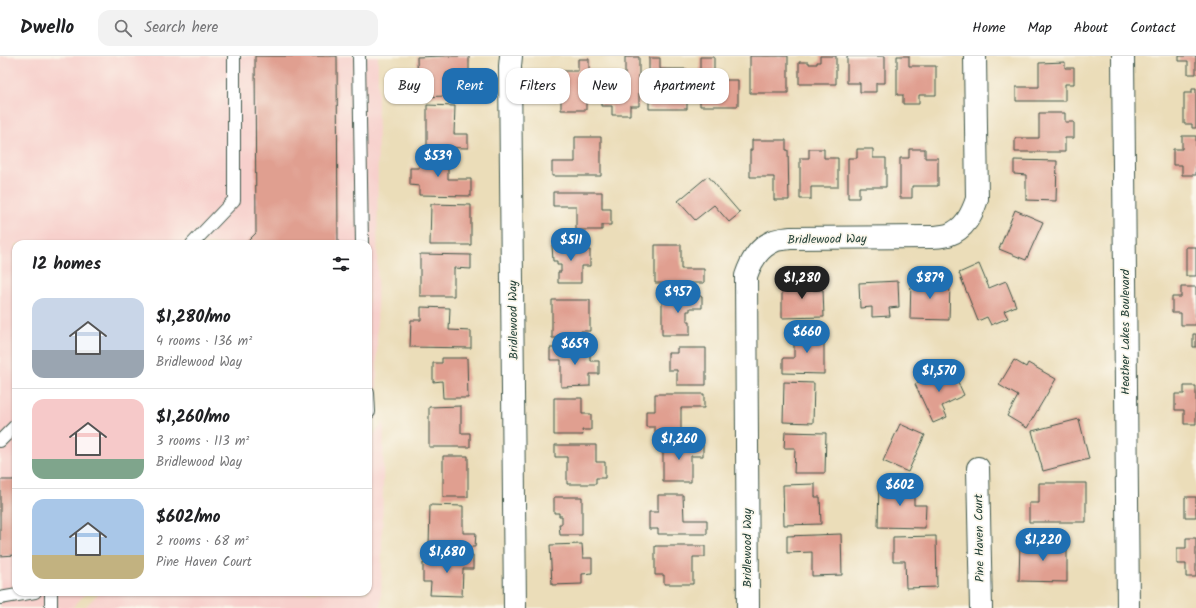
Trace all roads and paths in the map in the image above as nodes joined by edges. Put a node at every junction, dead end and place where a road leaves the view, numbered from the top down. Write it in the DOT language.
graph roads {
  1 [pos="234,56"];
  2 [pos="359,56"];
  3 [pos="511,56"];
  4 [pos="975,56"];
  5 [pos="1123,56"];
  6 [pos="196,240"];
  7 [pos="362,240"];
  8 [pos="12,429"];
  9 [pos="0,441"];
  10 [pos="978,468"];
  11 [pos="12,596"];
  12 [pos="51,596"];
  13 [pos="0,598"];
  14 [pos="51,608"];
  15 [pos="515,608"];
  16 [pos="748,608"];
  17 [pos="981,608"];
  18 [pos="1128,608"];
  1 -- 6 [label="lane"];
  2 -- 7 [label="lane"];
  3 -- 15 [label="street, Bridlewood Way"];
  4 -- 16 [label="street, Bridlewood Way"];
  5 -- 18 [label="street, Heather Lakes Boulevard"];
  8 -- 9 [label="lane"];
  10 -- 17 [label="street, Pine Haven Court"];
  11 -- 13 [label="lane"];
  12 -- 14 [label="lane"];
}
